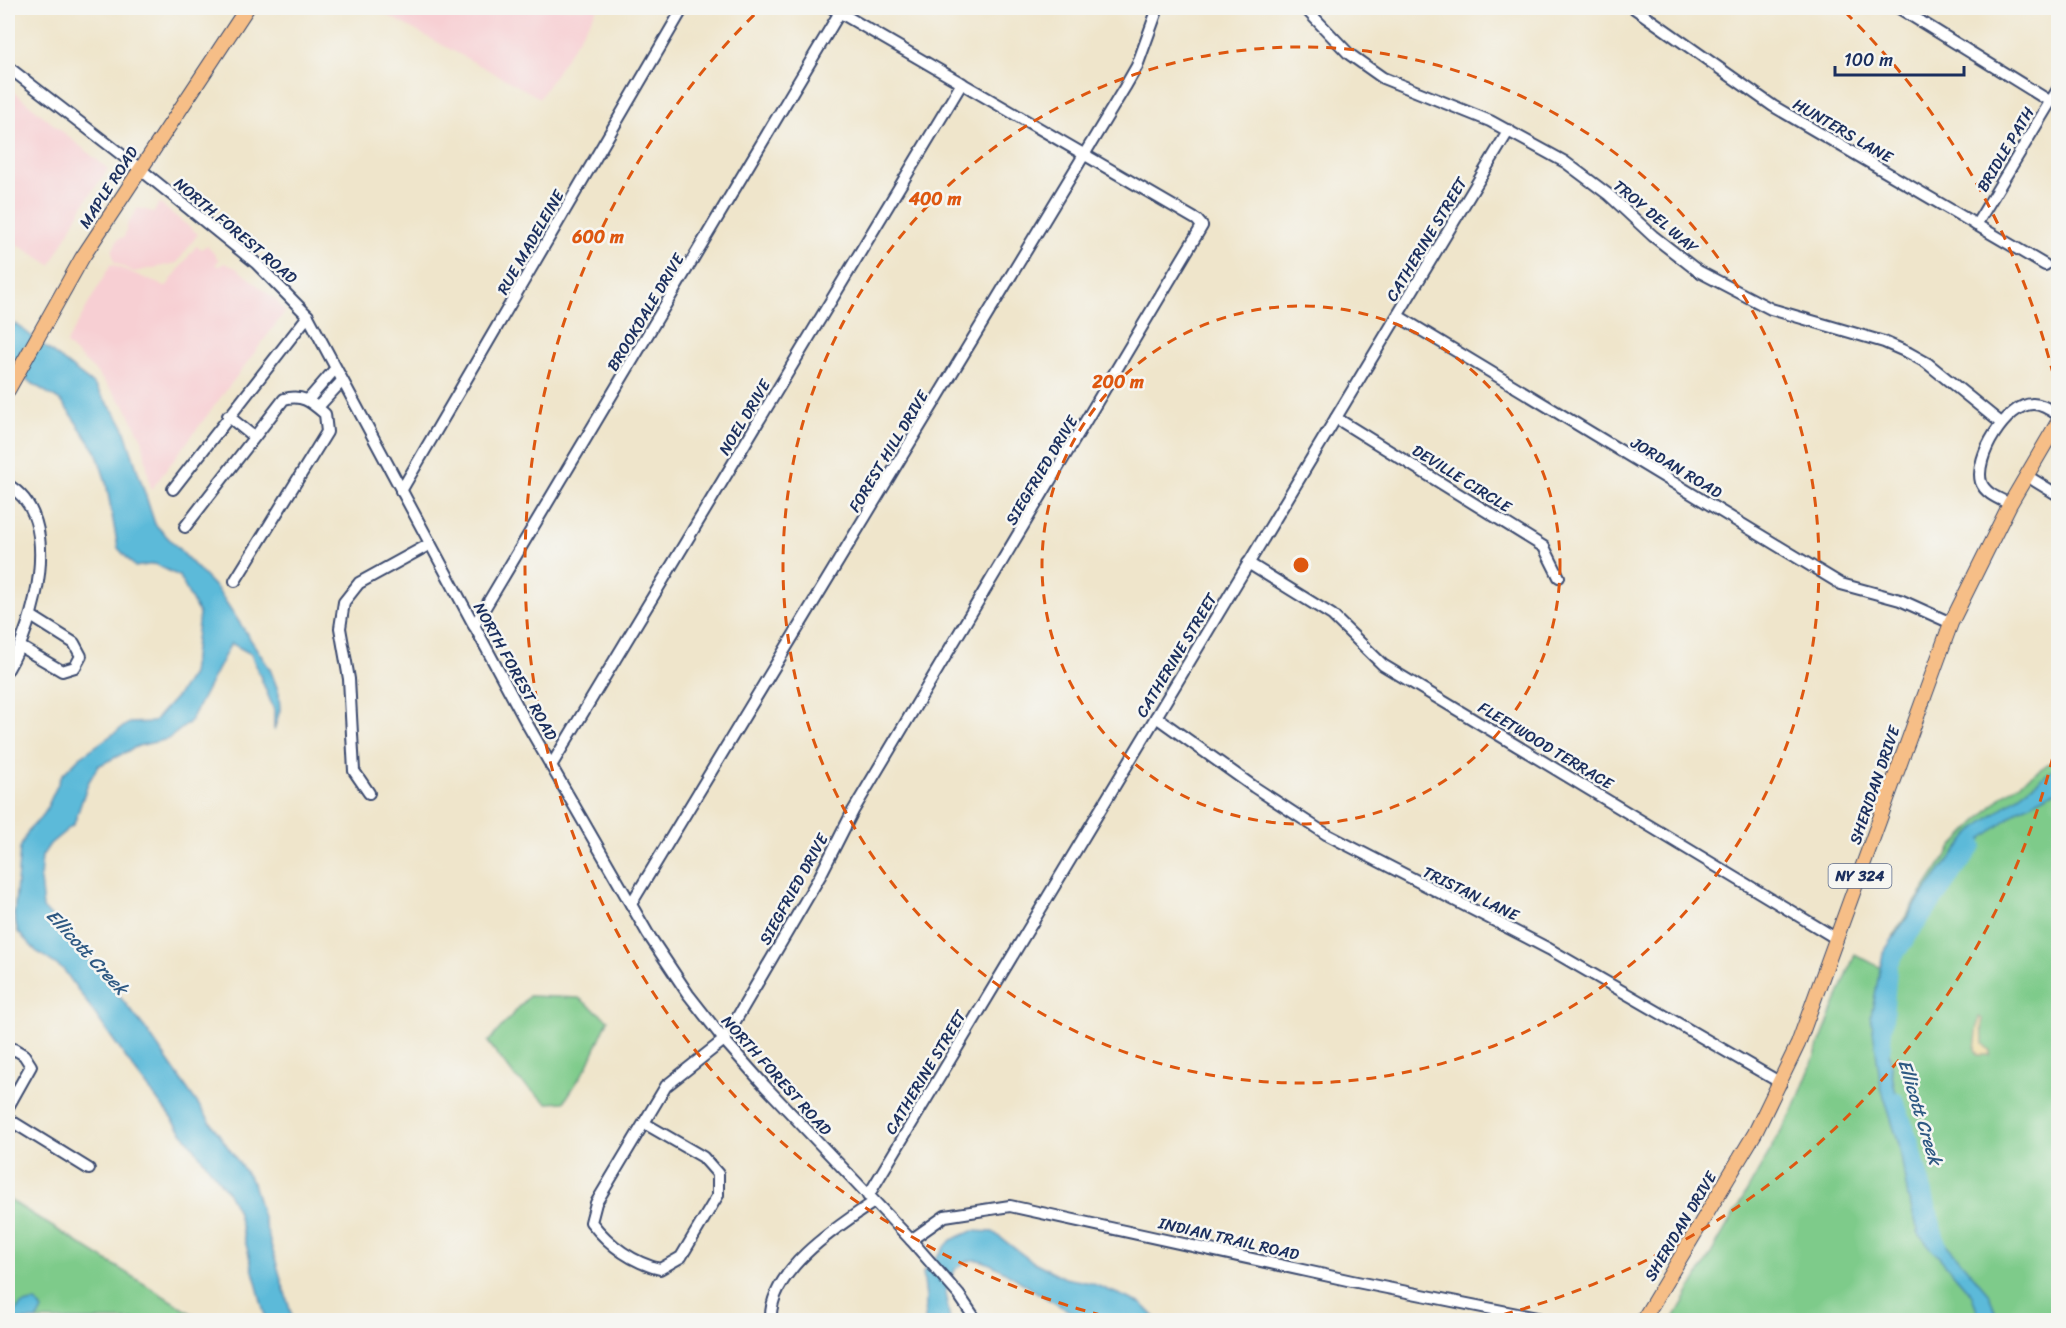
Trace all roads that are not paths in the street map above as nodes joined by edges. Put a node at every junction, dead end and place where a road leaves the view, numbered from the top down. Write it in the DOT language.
graph roads {
  1 [pos="247,8"];
  2 [pos="683,8"];
  3 [pos="1158,8"];
  4 [pos="1305,8"];
  5 [pos="1634,8"];
  6 [pos="1899,8"];
  7 [pos="836,10"];
  8 [pos="8,67"];
  9 [pos="962,82"];
  10 [pos="2058,89"];
  11 [pos="2051,102"];
  12 [pos="1509,130"];
  13 [pos="1084,154"];
  14 [pos="140,169"];
  15 [pos="1976,225"];
  16 [pos="2045,265"];
  17 [pos="308,316"];
  18 [pos="1398,316"];
  19 [pos="335,369"];
  20 [pos="342,381"];
  21 [pos="10,387"];
  22 [pos="308,400"];
  23 [pos="318,407"];
  24 [pos="2058,415"];
  25 [pos="228,416"];
  26 [pos="1336,418"];
  27 [pos="2058,422"];
  28 [pos="2001,423"];
  29 [pos="254,437"];
  30 [pos="2027,476"];
  31 [pos="8,485"];
  32 [pos="173,489"];
  33 [pos="401,491"];
  34 [pos="2058,495"];
  35 [pos="2010,504"];
  36 [pos="185,526"];
  37 [pos="430,544"];
  38 [pos="1248,564"];
  39 [pos="1559,577"];
  40 [pos="235,581"];
  41 [pos="31,616"];
  42 [pos="1951,623"];
  43 [pos="474,626"];
  44 [pos="21,647"];
  45 [pos="8,669"];
  46 [pos="1156,717"];
  47 [pos="551,766"];
  48 [pos="369,793"];
  49 [pos="631,904"];
  50 [pos="1837,939"];
  51 [pos="724,1040"];
  52 [pos="8,1053"];
  53 [pos="1781,1083"];
  54 [pos="8,1107"];
  55 [pos="8,1119"];
  56 [pos="644,1123"];
  57 [pos="89,1169"];
  58 [pos="871,1199"];
  59 [pos="911,1240"];
  60 [pos="771,1320"];
  61 [pos="976,1320"];
  62 [pos="1547,1320"];
  63 [pos="1643,1320"];
  1 -- 14 [label="main road, MAPLE ROAD"];
  2 -- 33 [label="street, RUE MADELEINE"];
  3 -- 13 [label="street, FOREST HILL DRIVE"];
  4 -- 12 [label="street, TROY DEL WAY"];
  5 -- 15 [label="street, HUNTERS LANE"];
  6 -- 11 [label="street"];
  7 -- 9 [label="street, SIEGFRIED DRIVE"];
  7 -- 43 [label="street, BROOKDALE DRIVE"];
  8 -- 14 [label="street, NORTH FOREST ROAD"];
  9 -- 13 [label="street, SIEGFRIED DRIVE"];
  9 -- 47 [label="street, NOEL DRIVE"];
  10 -- 11 [label="street, BRIDLE PATH"];
  11 -- 15 [label="street, BRIDLE PATH"];
  12 -- 18 [label="street, CATHERINE STREET"];
  12 -- 28 [label="street, TROY DEL WAY"];
  13 -- 49 [label="street, FOREST HILL DRIVE"];
  13 -- 51 [label="street, SIEGFRIED DRIVE"];
  14 -- 17 [label="street, NORTH FOREST ROAD"];
  14 -- 21 [label="main road, MAPLE ROAD"];
  15 -- 16 [label="street, HUNTERS LANE"];
  17 -- 19 [label="street, NORTH FOREST ROAD"];
  17 -- 25 [label="street"];
  18 -- 26 [label="street, CATHERINE STREET"];
  18 -- 42 [label="street, JORDAN ROAD"];
  19 -- 20 [label="street, NORTH FOREST ROAD"];
  19 -- 22 [label="street"];
  20 -- 23 [label="street"];
  20 -- 33 [label="street, NORTH FOREST ROAD"];
  22 -- 23 [label="street"];
  22 -- 29 [label="street"];
  23 -- 40 [label="street"];
  24 -- 28 [label="street"];
  25 -- 29 [label="street"];
  25 -- 32 [label="street"];
  26 -- 38 [label="street, CATHERINE STREET"];
  26 -- 39 [label="street, DEVILLE CIRCLE"];
  27 -- 30 [label="main road, SHERIDAN DRIVE / NY 324"];
  28 -- 35 [label="street"];
  29 -- 36 [label="street"];
  30 -- 34 [label="street"];
  30 -- 35 [label="main road, SHERIDAN DRIVE / NY 324"];
  31 -- 41 [label="street"];
  33 -- 37 [label="street, NORTH FOREST ROAD"];
  35 -- 42 [label="main road, SHERIDAN DRIVE / NY 324"];
  37 -- 43 [label="street, NORTH FOREST ROAD"];
  37 -- 48 [label="street"];
  38 -- 46 [label="street, CATHERINE STREET"];
  38 -- 50 [label="street, FLEETWOOD TERRACE"];
  41 -- 44 [label="street"];
  41 -- 44 [label="street"];
  42 -- 50 [label="main road, SHERIDAN DRIVE / NY 324"];
  43 -- 47 [label="street, NORTH FOREST ROAD"];
  44 -- 45 [label="street"];
  46 -- 53 [label="street, TRISTAN LANE"];
  46 -- 58 [label="street, CATHERINE STREET"];
  47 -- 49 [label="street, NORTH FOREST ROAD"];
  49 -- 51 [label="street, NORTH FOREST ROAD"];
  50 -- 53 [label="main road, SHERIDAN DRIVE / NY 324"];
  51 -- 56 [label="street"];
  51 -- 58 [label="street, NORTH FOREST ROAD"];
  52 -- 54 [label="street"];
  53 -- 63 [label="main road, SHERIDAN DRIVE / NY 324"];
  55 -- 57 [label="street"];
  56 -- 56 [label="street"];
  58 -- 59 [label="street, NORTH FOREST ROAD"];
  58 -- 60 [label="street"];
  59 -- 61 [label="street, NORTH FOREST ROAD"];
  59 -- 62 [label="street, INDIAN TRAIL ROAD"];
}
